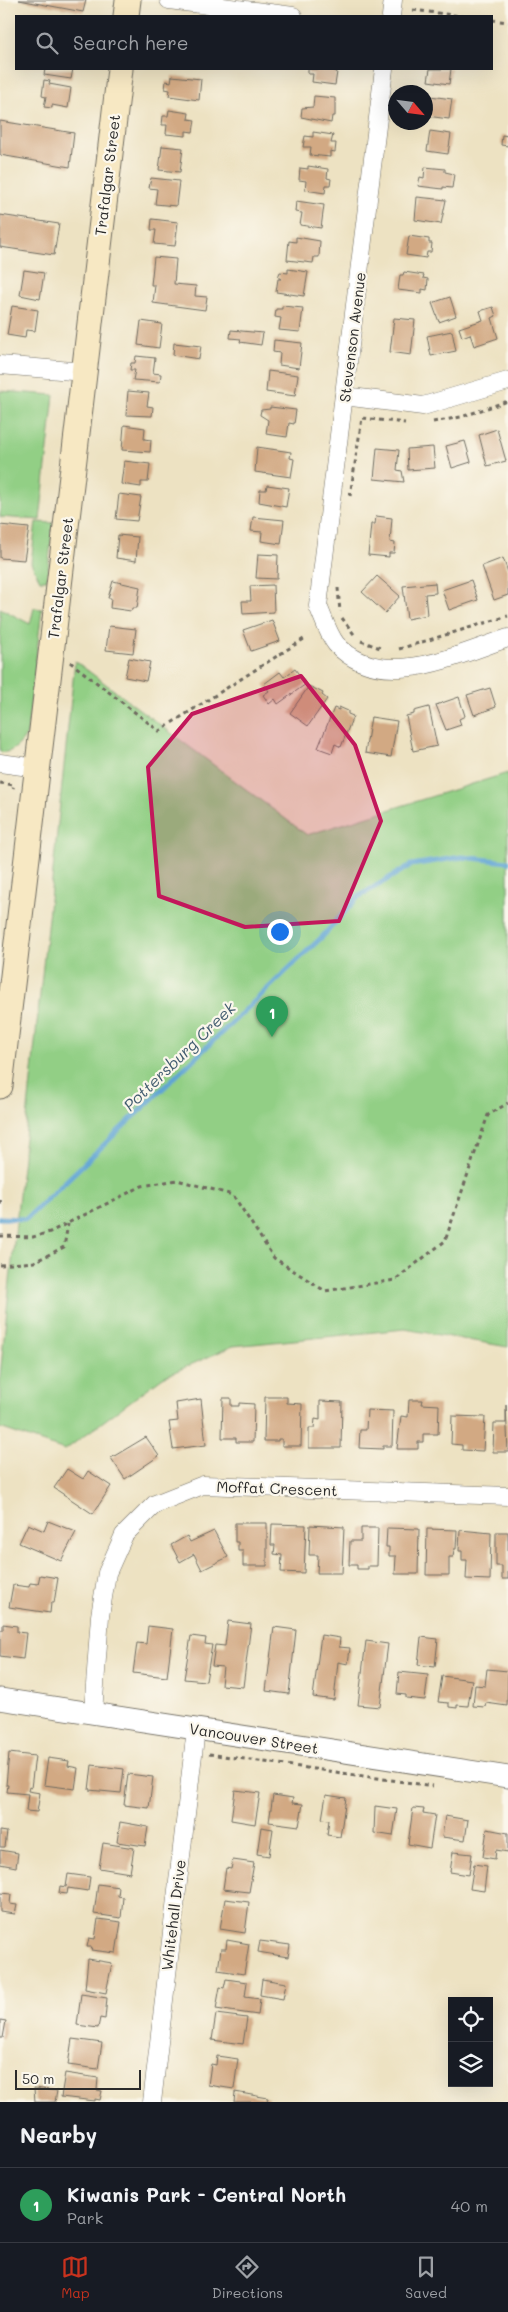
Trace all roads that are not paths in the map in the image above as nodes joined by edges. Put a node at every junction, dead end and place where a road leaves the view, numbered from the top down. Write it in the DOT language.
graph roads {
  1 [pos="128,0"];
  2 [pos="170,0"];
  3 [pos="393,0"];
  4 [pos="126,15"];
  5 [pos="285,15"];
  6 [pos="391,15"];
  7 [pos="120,70"];
  8 [pos="384,70"];
  9 [pos="0,365"];
  10 [pos="84,372"];
  11 [pos="508,381"];
  12 [pos="344,396"];
  13 [pos="508,638"];
  14 [pos="0,763"];
  15 [pos="37,768"];
  16 [pos="0,1086"];
  17 [pos="508,1496"];
  18 [pos="0,1699"];
  19 [pos="93,1713"];
  20 [pos="196,1728"];
  21 [pos="508,1776"];
  22 [pos="152,2102"];
  1 -- 4 [label="main road"];
  2 -- 5 [label="street"];
  3 -- 6 [label="street"];
  7 -- 10 [label="main road, Trafalgar Street"];
  8 -- 12 [label="street, Stevenson Avenue"];
  9 -- 10 [label="street"];
  10 -- 15 [label="main road, Trafalgar Street"];
  11 -- 12 [label="street"];
  12 -- 13 [label="street, Stevenson Avenue"];
  14 -- 15 [label="street"];
  15 -- 16 [label="main road, Trafalgar Street"];
  17 -- 19 [label="street, Moffat Crescent"];
  18 -- 19 [label="street, Vancouver Street"];
  19 -- 20 [label="street, Vancouver Street"];
  20 -- 21 [label="street, Vancouver Street"];
  20 -- 22 [label="street, Whitehall Drive"];
}
